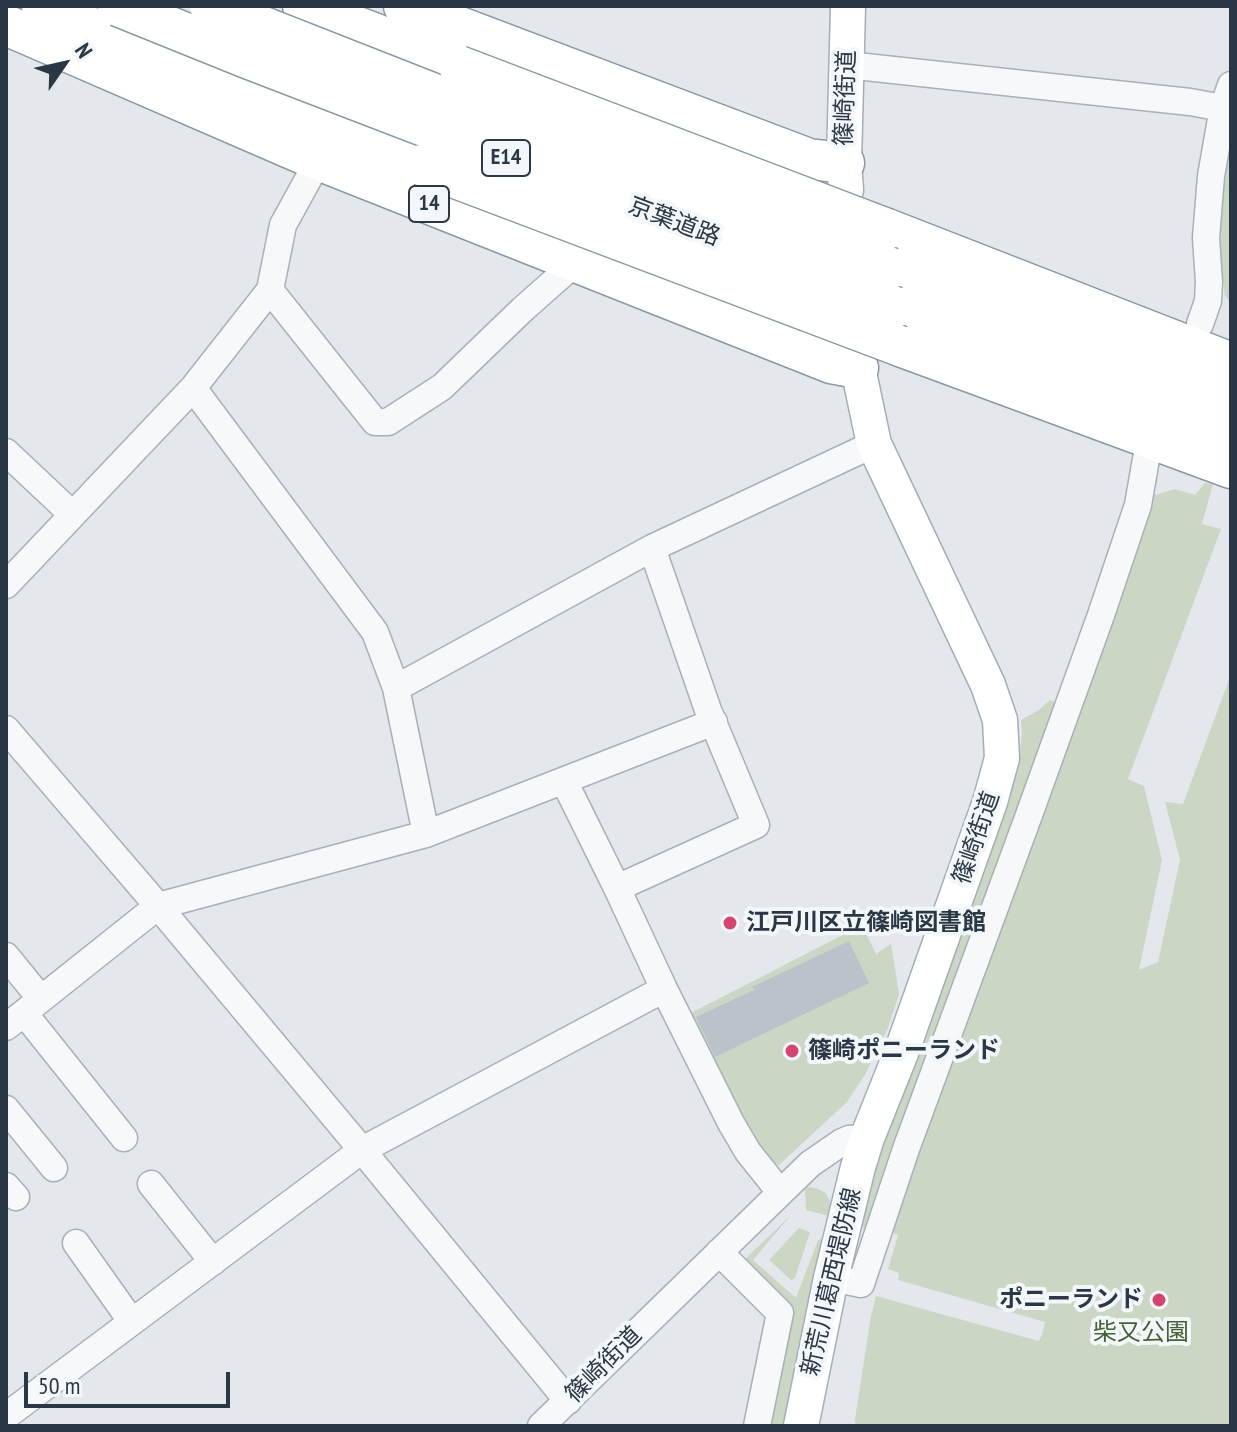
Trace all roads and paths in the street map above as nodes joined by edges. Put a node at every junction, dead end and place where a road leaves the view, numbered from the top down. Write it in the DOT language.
graph roads {
  1 [pos="42,6"];
  2 [pos="118,6"];
  3 [pos="210,6"];
  4 [pos="303,6"];
  5 [pos="404,6"];
  6 [pos="848,6"];
  7 [pos="6,25"];
  8 [pos="460,32"];
  9 [pos="847,65"];
  10 [pos="1227,96"];
  11 [pos="327,156"];
  12 [pos="845,176"];
  13 [pos="575,263"];
  14 [pos="270,290"];
  15 [pos="1200,324"];
  16 [pos="858,360"];
  17 [pos="1231,363"];
  18 [pos="193,388"];
  19 [pos="1231,395"];
  20 [pos="874,444"];
  21 [pos="6,452"];
  22 [pos="1229,457"];
  23 [pos="1146,459"];
  24 [pos="72,514"];
  25 [pos="652,548"];
  26 [pos="6,585"];
  27 [pos="396,688"];
  28 [pos="714,722"];
  29 [pos="6,729"];
  30 [pos="564,781"];
  31 [pos="426,834"];
  32 [pos="617,888"];
  33 [pos="158,906"];
  34 [pos="6,956"];
  35 [pos="664,989"];
  36 [pos="24,1013"];
  37 [pos="6,1109"];
  38 [pos="124,1138"];
  39 [pos="867,1138"];
  40 [pos="362,1150"];
  41 [pos="54,1168"];
  42 [pos="151,1184"];
  43 [pos="780,1192"];
  44 [pos="76,1243"];
  45 [pos="719,1252"];
  46 [pos="213,1262"];
  47 [pos="831,1278"];
  48 [pos="132,1322"];
  49 [pos="568,1401"];
  50 [pos="6,1416"];
  51 [pos="541,1426"];
  52 [pos="757,1426"];
  53 [pos="801,1426"];
  1 -- 22 [label="highway, E14, bridge"];
  2 -- 22 [label="highway, 京葉道路 / E14, bridge"];
  3 -- 19 [label="highway, 京葉道路 / E14, bridge"];
  4 -- 8 [label="highway"];
  5 -- 8 [label="highway"];
  6 -- 9 [label="main road, 篠崎街道"];
  7 -- 11 [label="highway, 14"];
  8 -- 12 [label="highway"];
  8 -- 17 [label="highway, bridge"];
  9 -- 10 [label="street"];
  9 -- 12 [label="main road, 篠崎街道"];
  10 -- 15 [label="street"];
  11 -- 13 [label="highway, 14"];
  11 -- 14 [label="street"];
  13 -- 14 [label="street"];
  13 -- 16 [label="highway, 14"];
  14 -- 18 [label="street"];
  16 -- 20 [label="main road, 篠崎街道"];
  18 -- 24 [label="street"];
  18 -- 27 [label="street"];
  20 -- 25 [label="street"];
  20 -- 39 [label="main road, 篠崎街道"];
  21 -- 24 [label="street"];
  23 -- 47 [label="street"];
  24 -- 26 [label="street"];
  25 -- 27 [label="street"];
  25 -- 28 [label="street"];
  27 -- 31 [label="street"];
  28 -- 30 [label="street"];
  28 -- 32 [label="street"];
  29 -- 33 [label="street"];
  30 -- 31 [label="street"];
  30 -- 32 [label="street"];
  31 -- 33 [label="street"];
  32 -- 35 [label="street"];
  33 -- 36 [label="street"];
  33 -- 40 [label="street"];
  34 -- 36 [label="street"];
  35 -- 40 [label="street"];
  35 -- 43 [label="street"];
  36 -- 38 [label="street"];
  37 -- 41 [label="street"];
  39 -- 43 [label="street, 篠崎街道"];
  39 -- 47 [label="main road, 新荒川葛西堤防線"];
  40 -- 46 [label="street"];
  40 -- 49 [label="street"];
  42 -- 46 [label="street"];
  43 -- 45 [label="street, 篠崎街道"];
  44 -- 48 [label="street"];
  45 -- 49 [label="street, 篠崎街道"];
  45 -- 52 [label="street"];
  46 -- 48 [label="street"];
  47 -- 53 [label="main road, 新荒川葛西堤防線"];
  48 -- 50 [label="street"];
  49 -- 51 [label="street, 篠崎街道"];
}
